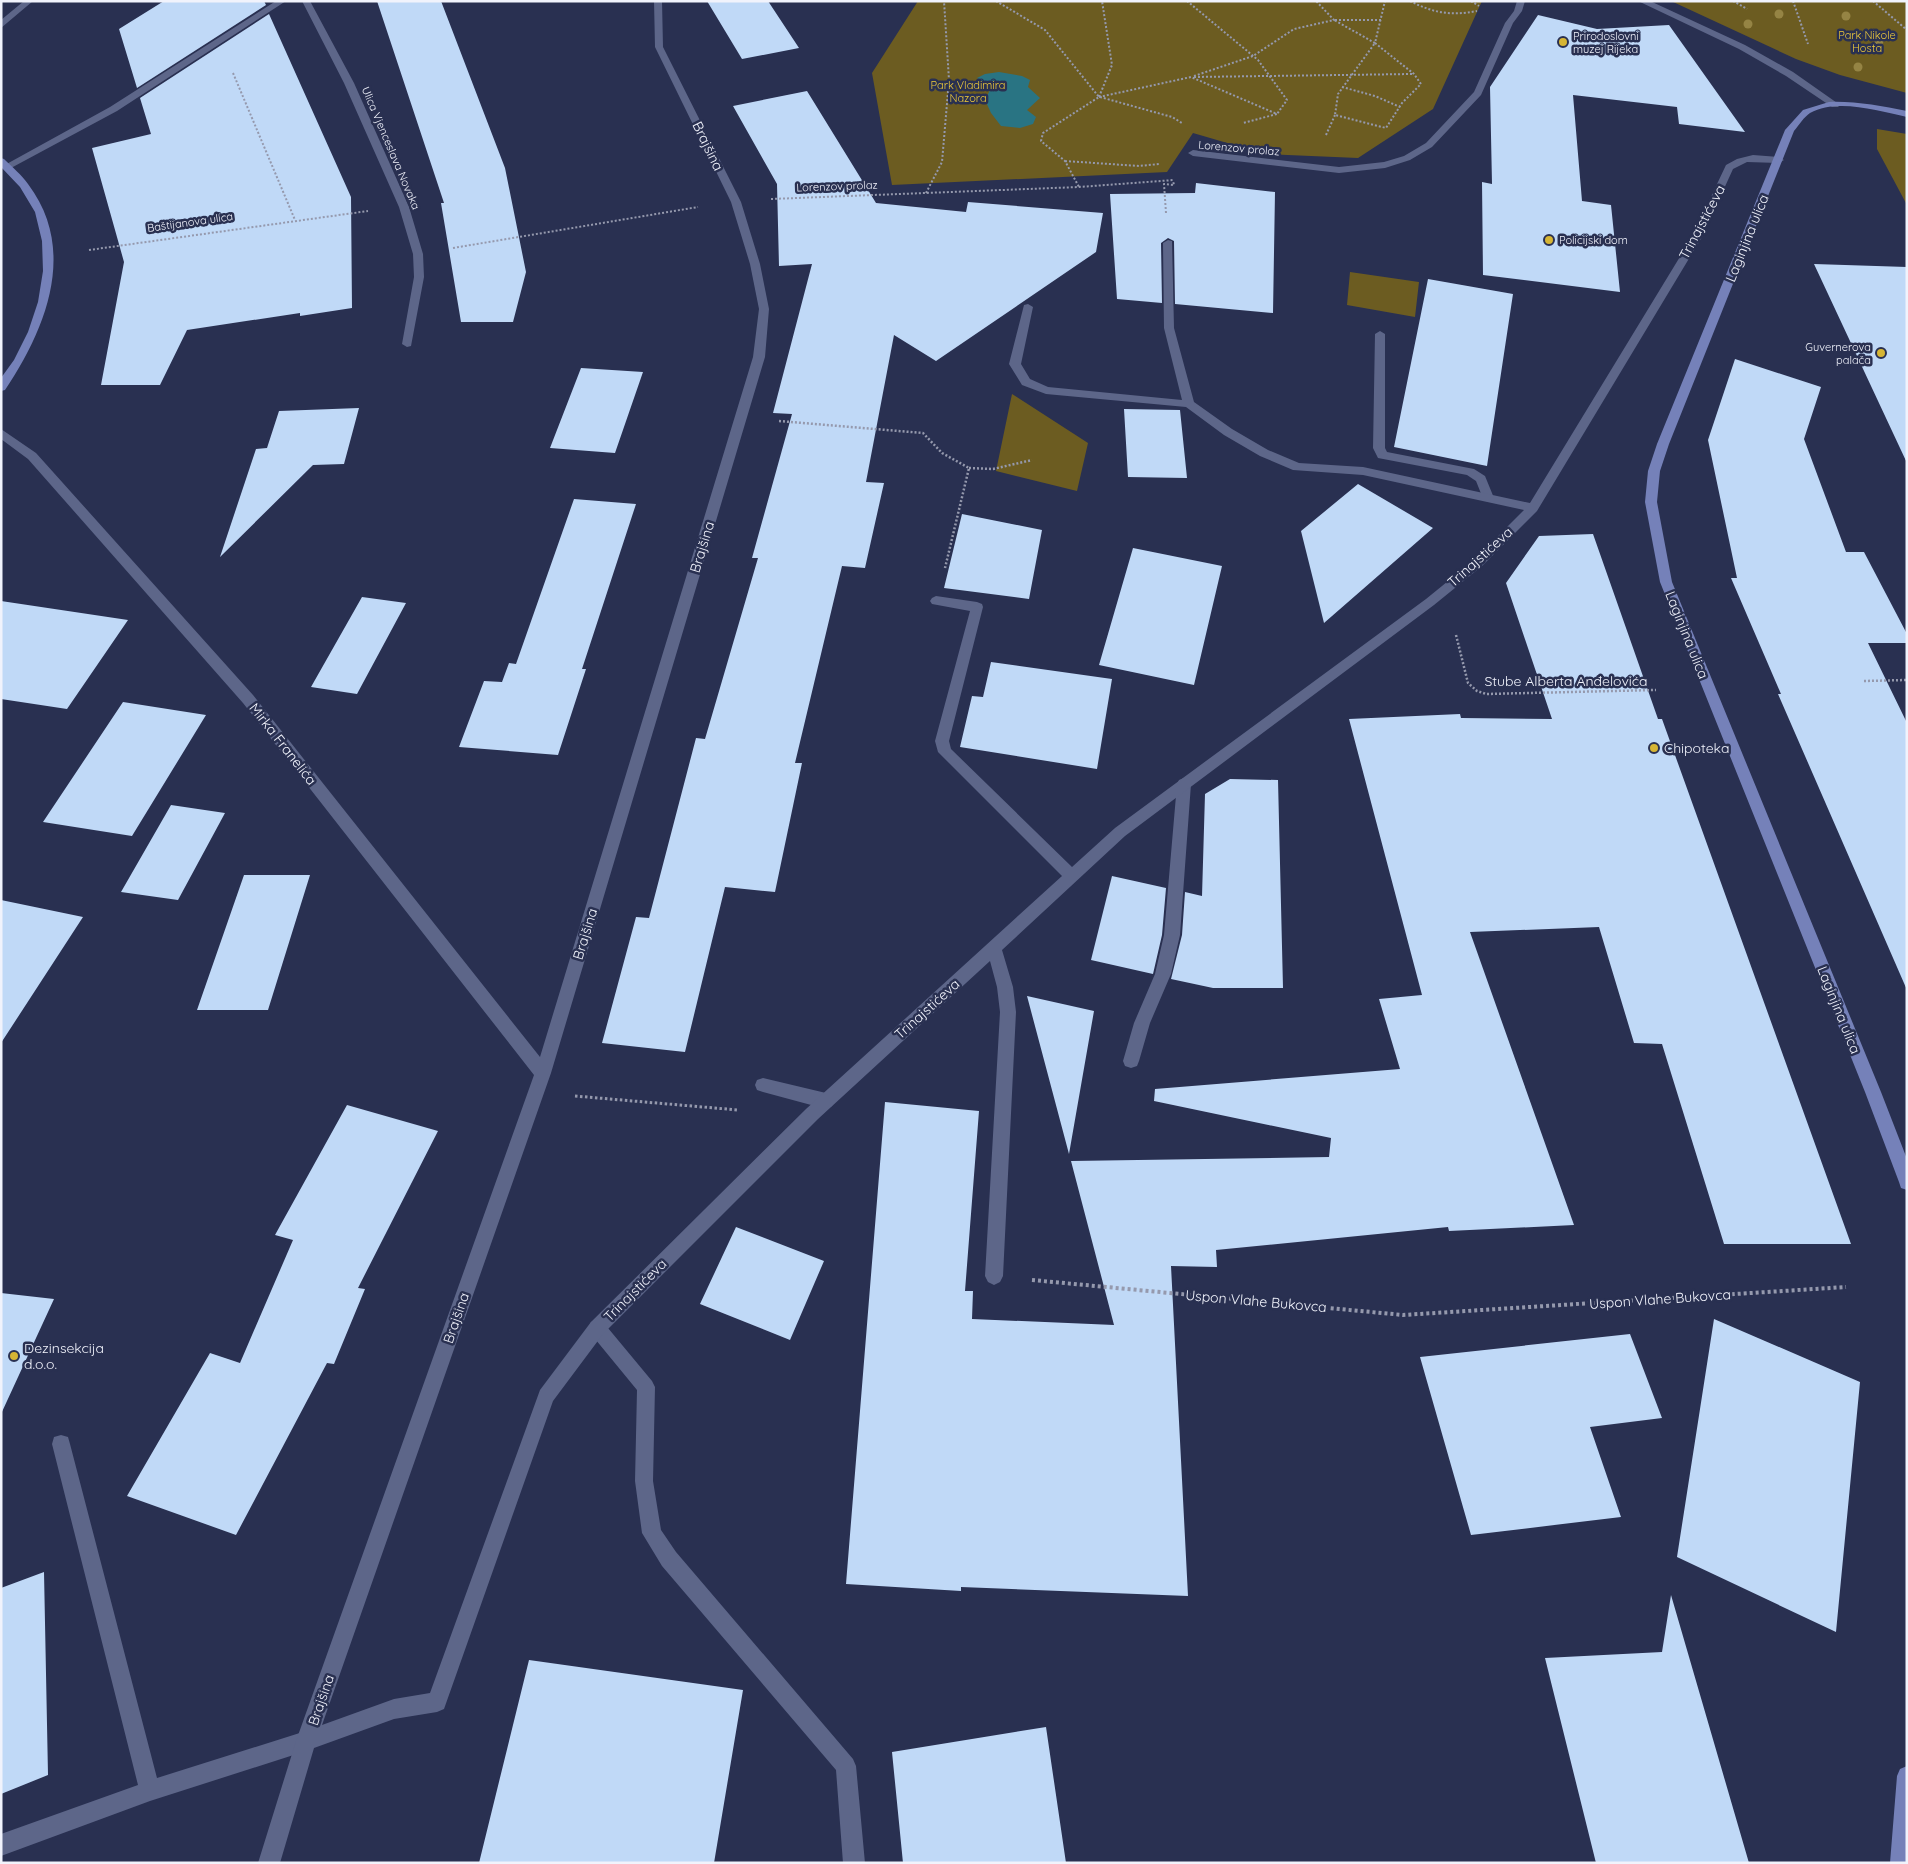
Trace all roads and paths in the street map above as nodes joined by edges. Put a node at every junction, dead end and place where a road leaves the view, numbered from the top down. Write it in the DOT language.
graph roads {
  1 [pos="29,1"];
  2 [pos="282,1"];
  3 [pos="306,1"];
  4 [pos="658,1"];
  5 [pos="944,1"];
  6 [pos="996,1"];
  7 [pos="1102,1"];
  8 [pos="1187,1"];
  9 [pos="1316,1"];
  10 [pos="1386,1"];
  11 [pos="1410,1"];
  12 [pos="1521,1"];
  13 [pos="1642,1"];
  14 [pos="1793,1"];
  15 [pos="1873,1"];
  16 [pos="1484,10"];
  17 [pos="1334,20"];
  18 [pos="1381,20"];
  19 [pos="1,25"];
  20 [pos="1907,30"];
  21 [pos="220,41"];
  22 [pos="1375,43"];
  23 [pos="1808,45"];
  24 [pos="1252,56"];
  25 [pos="1414,74"];
  26 [pos="1352,75"];
  27 [pos="1272,77"];
  28 [pos="1191,78"];
  29 [pos="1342,87"];
  30 [pos="1099,96"];
  31 [pos="1834,105"];
  32 [pos="1400,107"];
  33 [pos="1277,114"];
  34 [pos="1907,114"];
  35 [pos="1335,115"];
  36 [pos="1209,143"];
  37 [pos="1193,153"];
  38 [pos="1218,156"];
  39 [pos="1779,160"];
  40 [pos="1065,161"];
  41 [pos="5,163"];
  42 [pos="1189,164"];
  43 [pos="1312,168"];
  44 [pos="1164,184"];
  45 [pos="1174,185"];
  46 [pos="1079,187"];
  47 [pos="926,194"];
  48 [pos="766,199"];
  49 [pos="404,207"];
  50 [pos="700,207"];
  51 [pos="295,220"];
  52 [pos="1168,243"];
  53 [pos="451,248"];
  54 [pos="89,250"];
  55 [pos="1028,307"];
  56 [pos="1380,334"];
  57 [pos="407,344"];
  58 [pos="1,387"];
  59 [pos="1189,404"];
  60 [pos="776,421"];
  61 [pos="1,433"];
  62 [pos="1032,460"];
  63 [pos="969,468"];
  64 [pos="1488,498"];
  65 [pos="1533,508"];
  66 [pos="936,601"];
  67 [pos="1456,635"];
  68 [pos="1864,680"];
  69 [pos="1907,680"];
  70 [pos="1656,690"];
  71 [pos="1184,784"];
  72 [pos="1071,876"];
  73 [pos="994,949"];
  74 [pos="1130,1062"];
  75 [pos="543,1074"];
  76 [pos="763,1085"];
  77 [pos="573,1096"];
  78 [pos="826,1101"];
  79 [pos="742,1110"];
  80 [pos="1907,1182"];
  81 [pos="994,1276"];
  82 [pos="1846,1287"];
  83 [pos="597,1328"];
  84 [pos="61,1444"];
  85 [pos="306,1741"];
  86 [pos="1907,1776"];
  87 [pos="150,1791"];
  88 [pos="1,1845"];
  89 [pos="269,1863"];
  90 [pos="854,1863"];
  91 [pos="1901,1863"];
  1 -- 19 [label="street"];
  2 -- 21 [label="street"];
  3 -- 49 [label="street, Ulica Vjenceslava Novaka"];
  4 -- 75 [label="street, Brajšina"];
  5 -- 47 [label="path"];
  6 -- 30 [label="path"];
  7 -- 30 [label="path"];
  8 -- 24 [label="path"];
  9 -- 17 [label="path"];
  10 -- 18 [label="path"];
  11 -- 16 [label="path"];
  12 -- 43 [label="street, Lorenzov prolaz"];
  13 -- 31 [label="street"];
  14 -- 23 [label="path"];
  15 -- 20 [label="path"];
  17 -- 18 [label="path"];
  17 -- 22 [label="path"];
  17 -- 24 [label="path"];
  18 -- 22 [label="path"];
  21 -- 41 [label="street"];
  21 -- 51 [label="path"];
  22 -- 25 [label="path"];
  22 -- 26 [label="path"];
  24 -- 27 [label="path"];
  24 -- 28 [label="path"];
  25 -- 26 [label="path"];
  25 -- 32 [label="path"];
  26 -- 27 [label="path"];
  26 -- 29 [label="path"];
  27 -- 28 [label="path"];
  27 -- 33 [label="path"];
  28 -- 30 [label="path"];
  28 -- 33 [label="path"];
  29 -- 32 [label="path"];
  29 -- 35 [label="path"];
  30 -- 36 [label="path"];
  30 -- 40 [label="path"];
  31 -- 34 [label="main road, Laginjina ulica"];
  31 -- 39 [label="main road, Laginjina ulica"];
  32 -- 35 [label="path"];
  33 -- 36 [label="path"];
  35 -- 43 [label="path"];
  36 -- 38 [label="path"];
  37 -- 38 [label="street, Lorenzov prolaz"];
  37 -- 42 [label="path, Lorenzov prolaz"];
  38 -- 43 [label="street, Lorenzov prolaz"];
  39 -- 65 [label="street, Trinajstićeva"];
  39 -- 80 [label="main road, Laginjina ulica"];
  40 -- 42 [label="path"];
  40 -- 46 [label="path"];
  41 -- 58 [label="main road"];
  42 -- 46 [label="path, Lorenzov prolaz"];
  44 -- 45 [label="path"];
  46 -- 47 [label="path, Lorenzov prolaz"];
  47 -- 48 [label="path, Lorenzov prolaz"];
  49 -- 51 [label="path, Baštijanova ulica"];
  49 -- 57 [label="street, Ulica Vjenceslava Novaka"];
  50 -- 53 [label="path"];
  51 -- 54 [label="path, Baštijanova ulica"];
  52 -- 59 [label="street"];
  55 -- 59 [label="street"];
  56 -- 64 [label="street"];
  59 -- 64 [label="street"];
  60 -- 63 [label="path"];
  61 -- 75 [label="street, Mirka Franelića"];
  62 -- 63 [label="path"];
  63 -- 66 [label="path"];
  64 -- 65 [label="street"];
  65 -- 71 [label="street, Trinajstićeva"];
  66 -- 72 [label="street"];
  67 -- 70 [label="path, Stube Alberta Anđelovića"];
  68 -- 69 [label="path"];
  71 -- 72 [label="street, Trinajstićeva"];
  71 -- 74 [label="street"];
  72 -- 73 [label="street, Trinajstićeva"];
  73 -- 78 [label="street, Trinajstićeva"];
  73 -- 81 [label="street"];
  75 -- 85 [label="street, Brajšina"];
  76 -- 78 [label="street"];
  77 -- 79 [label="path"];
  78 -- 83 [label="street, Trinajstićeva"];
  81 -- 82 [label="path, Uspon Vlahe Bukovca"];
  83 -- 85 [label="street, Trinajstićeva"];
  83 -- 90 [label="street"];
  84 -- 87 [label="street"];
  85 -- 87 [label="street"];
  85 -- 89 [label="street, Brajšina"];
  86 -- 91 [label="main road"];
  87 -- 88 [label="street"];
}
